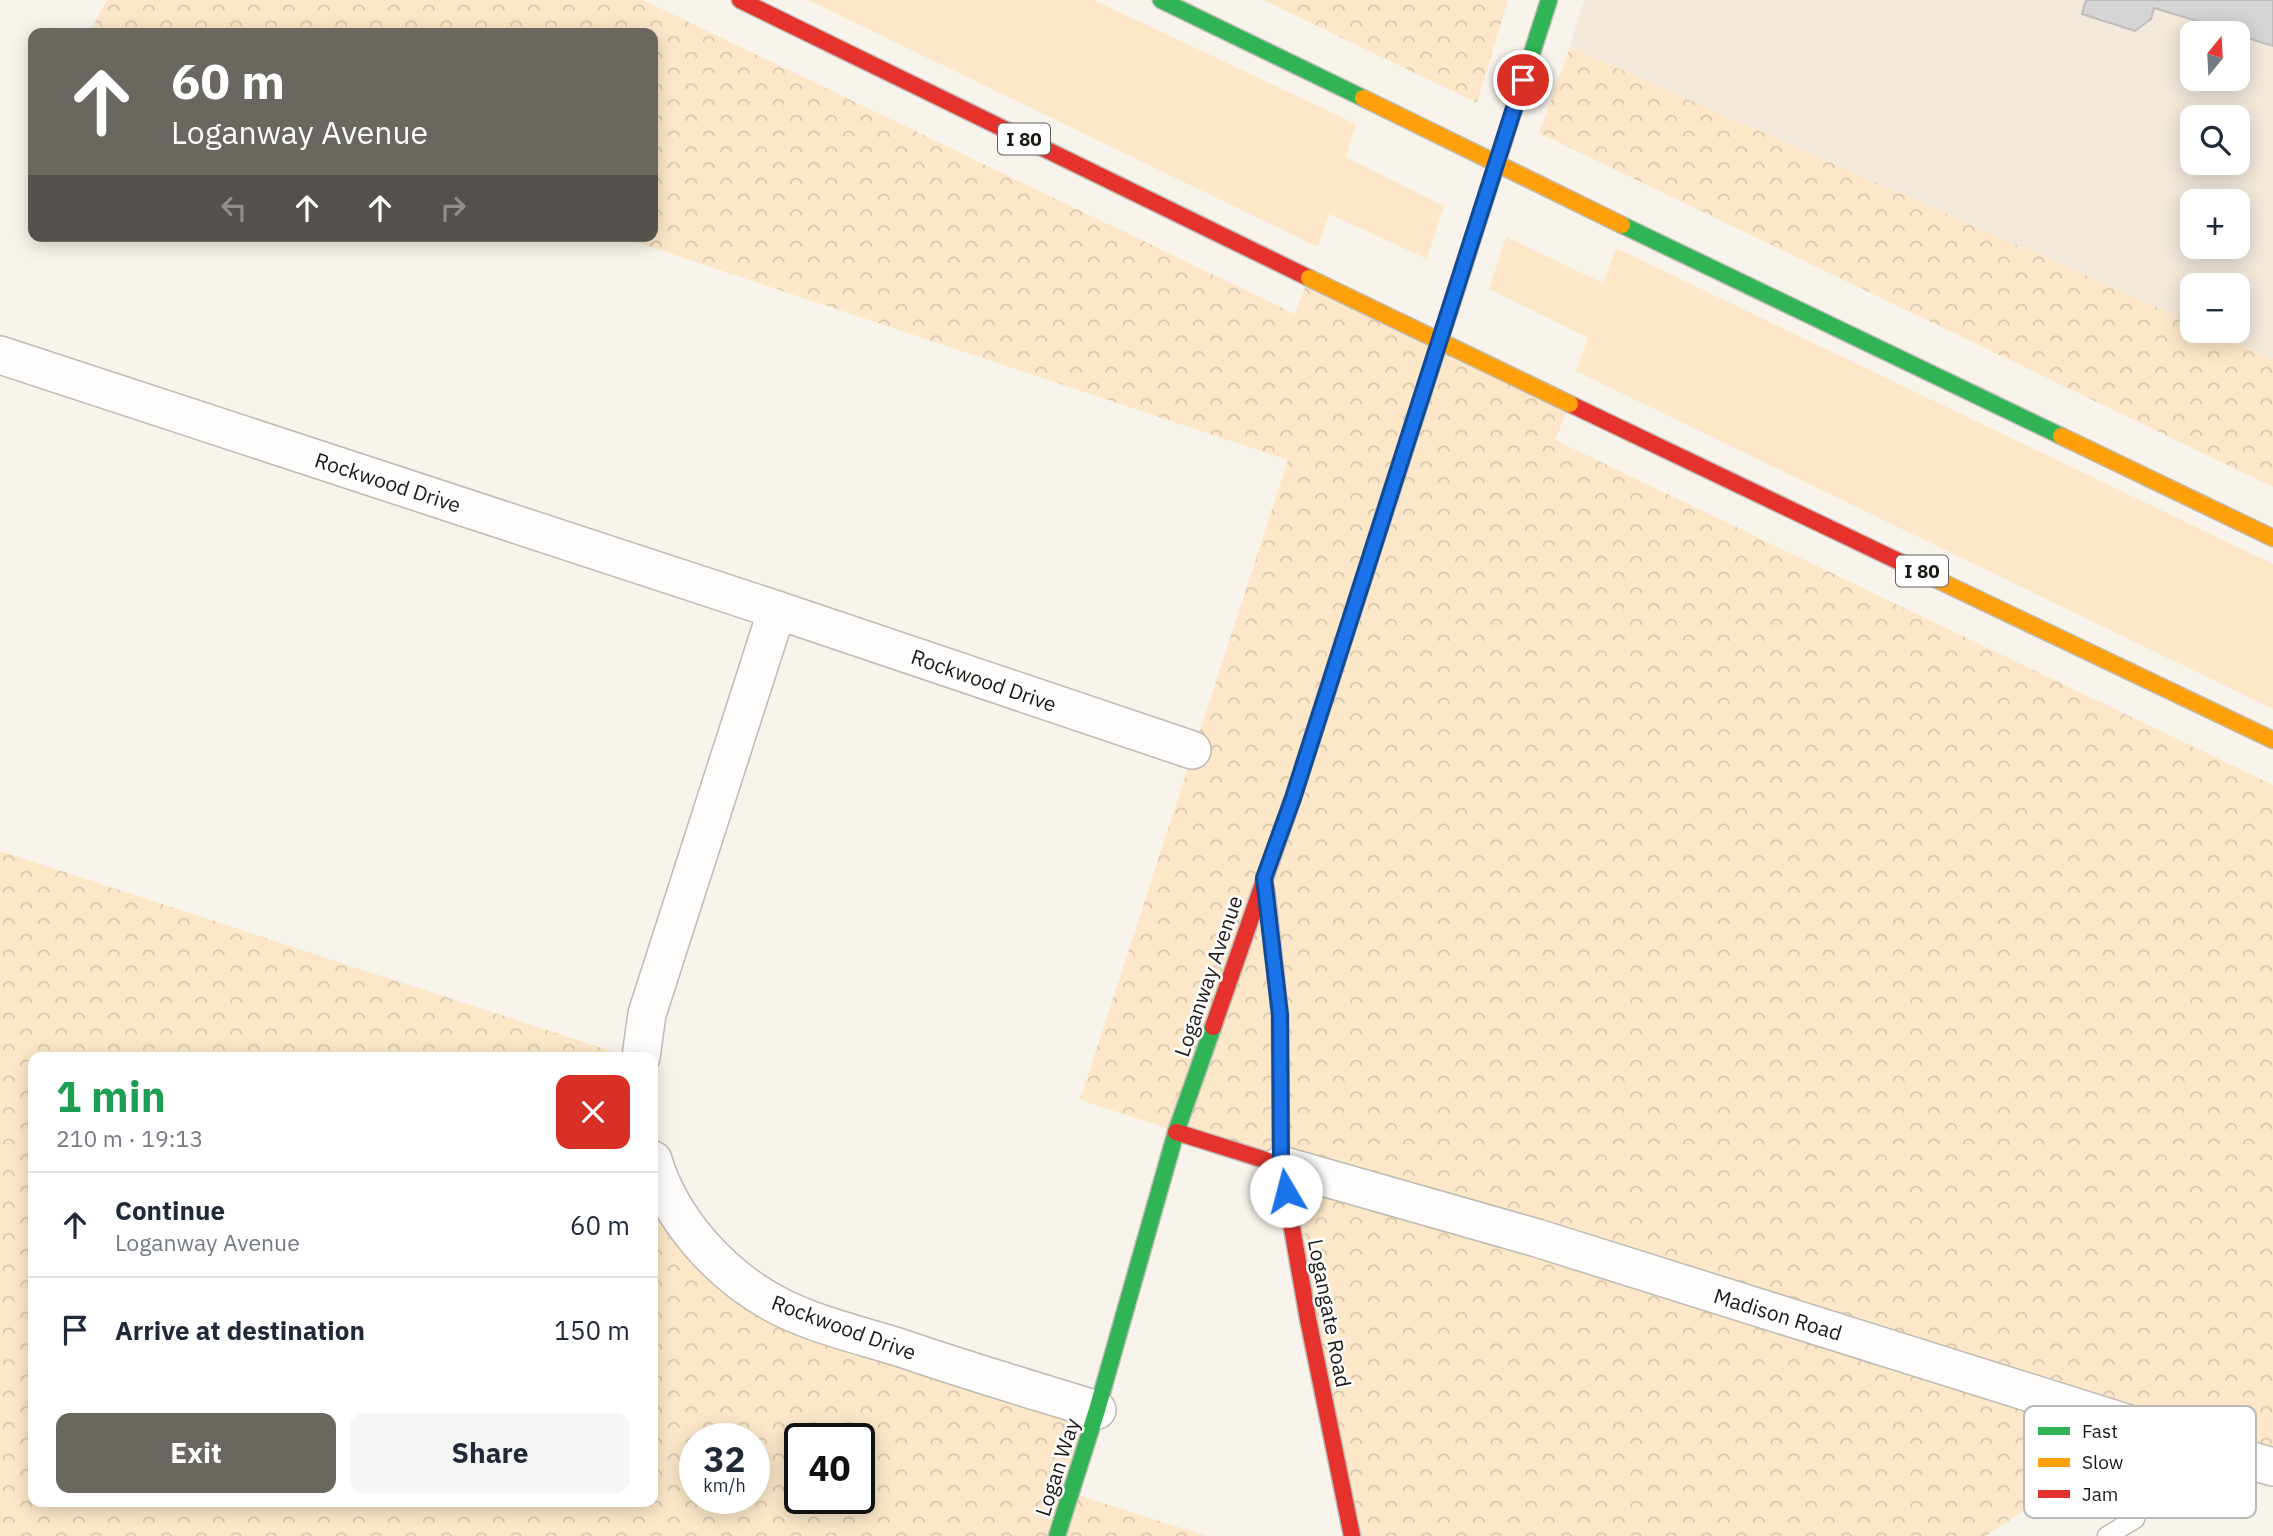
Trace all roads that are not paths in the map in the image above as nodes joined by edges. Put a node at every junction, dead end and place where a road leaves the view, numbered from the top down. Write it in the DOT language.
graph roads {
  1 [pos="740,0"];
  2 [pos="1161,0"];
  3 [pos="1549,0"];
  4 [pos="0,355"];
  5 [pos="2273,538"];
  6 [pos="777,610"];
  7 [pos="2273,740"];
  8 [pos="1192,750"];
  9 [pos="1264,878"];
  10 [pos="642,1052"];
  11 [pos="1177,1132"];
  12 [pos="1281,1165"];
  13 [pos="658,1176"];
  14 [pos="2071,1406"];
  15 [pos="1097,1410"];
  16 [pos="2256,1462"];
  17 [pos="2273,1467"];
  18 [pos="2134,1519"];
  19 [pos="1057,1536"];
  20 [pos="1352,1536"];
  21 [pos="2107,1536"];
  1 -- 7 [label="main road, I 80, bridge"];
  2 -- 5 [label="main road, bridge"];
  3 -- 9 [label="main road, Loganway Avenue"];
  4 -- 6 [label="street, Rockwood Drive"];
  6 -- 8 [label="street, Rockwood Drive"];
  6 -- 10 [label="street"];
  9 -- 11 [label="main road, Loganway Avenue"];
  9 -- 12 [label="main road, Logangate Road"];
  11 -- 12 [label="main road"];
  11 -- 15 [label="main road, Loganway Avenue"];
  12 -- 14 [label="street, Madison Road"];
  12 -- 20 [label="main road, Logangate Road"];
  13 -- 15 [label="street, Rockwood Drive"];
  15 -- 19 [label="main road, Logan Way"];
  16 -- 17 [label="street, Madison Road"];
  18 -- 21 [label="lane"];
}
